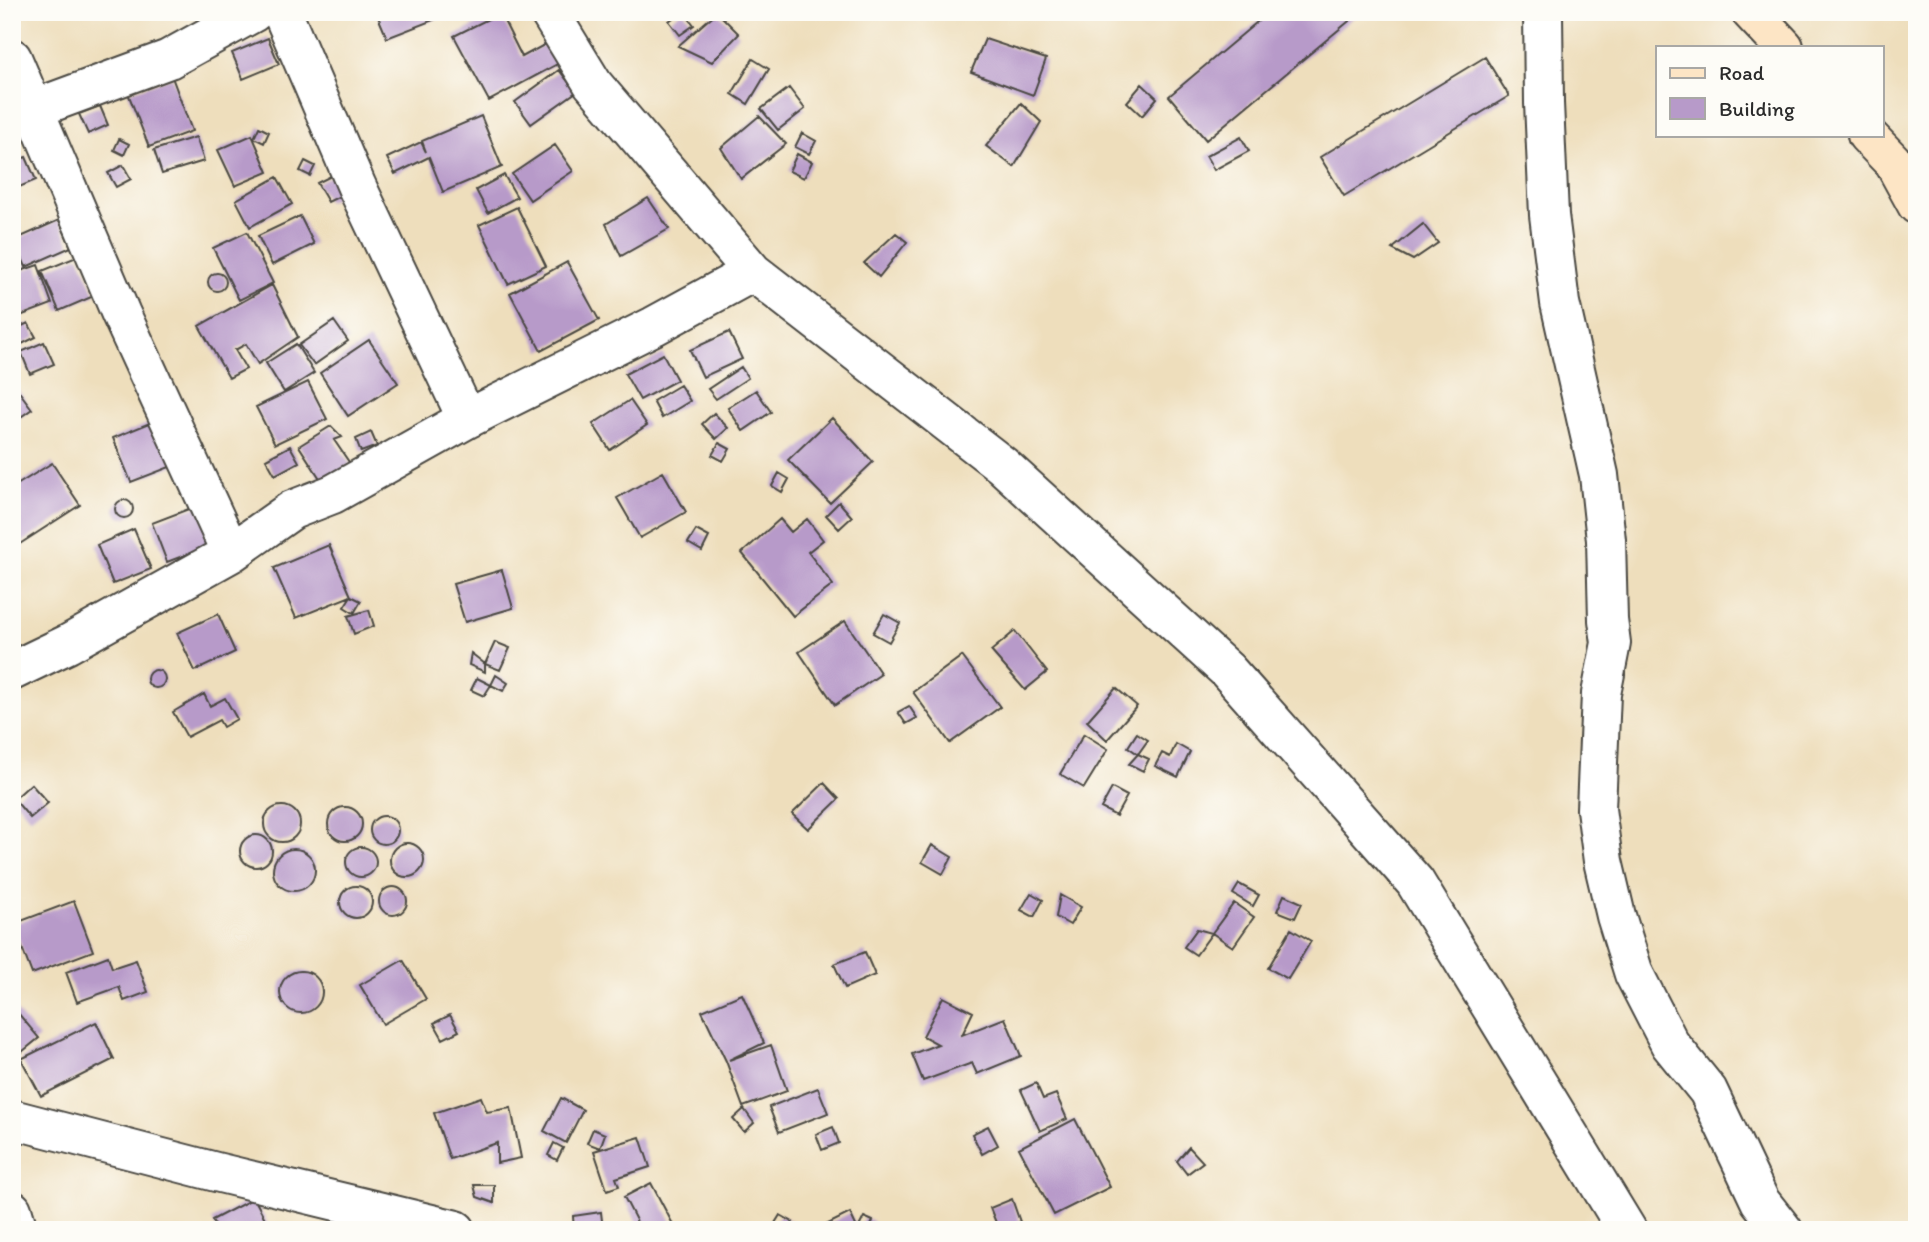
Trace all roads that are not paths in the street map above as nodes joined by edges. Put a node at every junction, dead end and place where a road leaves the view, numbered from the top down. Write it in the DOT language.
graph roads {
  1 [pos="254,12"];
  2 [pos="282,12"];
  3 [pos="549,12"];
  4 [pos="1543,12"];
  5 [pos="1751,12"];
  6 [pos="1783,46"];
  7 [pos="12,58"];
  8 [pos="23,113"];
  9 [pos="1868,136"];
  10 [pos="1917,205"];
  11 [pos="753,272"];
  12 [pos="467,419"];
  13 [pos="231,553"];
  14 [pos="12,671"];
  15 [pos="12,1119"];
  16 [pos="12,1210"];
  17 [pos="18,1230"];
  18 [pos="456,1230"];
  19 [pos="1627,1230"];
  20 [pos="1783,1230"];
  1 -- 8 [label="street"];
  2 -- 12 [label="street"];
  3 -- 11 [label="street"];
  4 -- 20 [label="street"];
  5 -- 6 [label="street"];
  7 -- 8 [label="street"];
  8 -- 13 [label="street"];
  9 -- 10 [label="street"];
  11 -- 12 [label="street"];
  11 -- 19 [label="street"];
  12 -- 13 [label="street"];
  13 -- 14 [label="street"];
  15 -- 18 [label="street"];
  16 -- 17 [label="street"];
}
